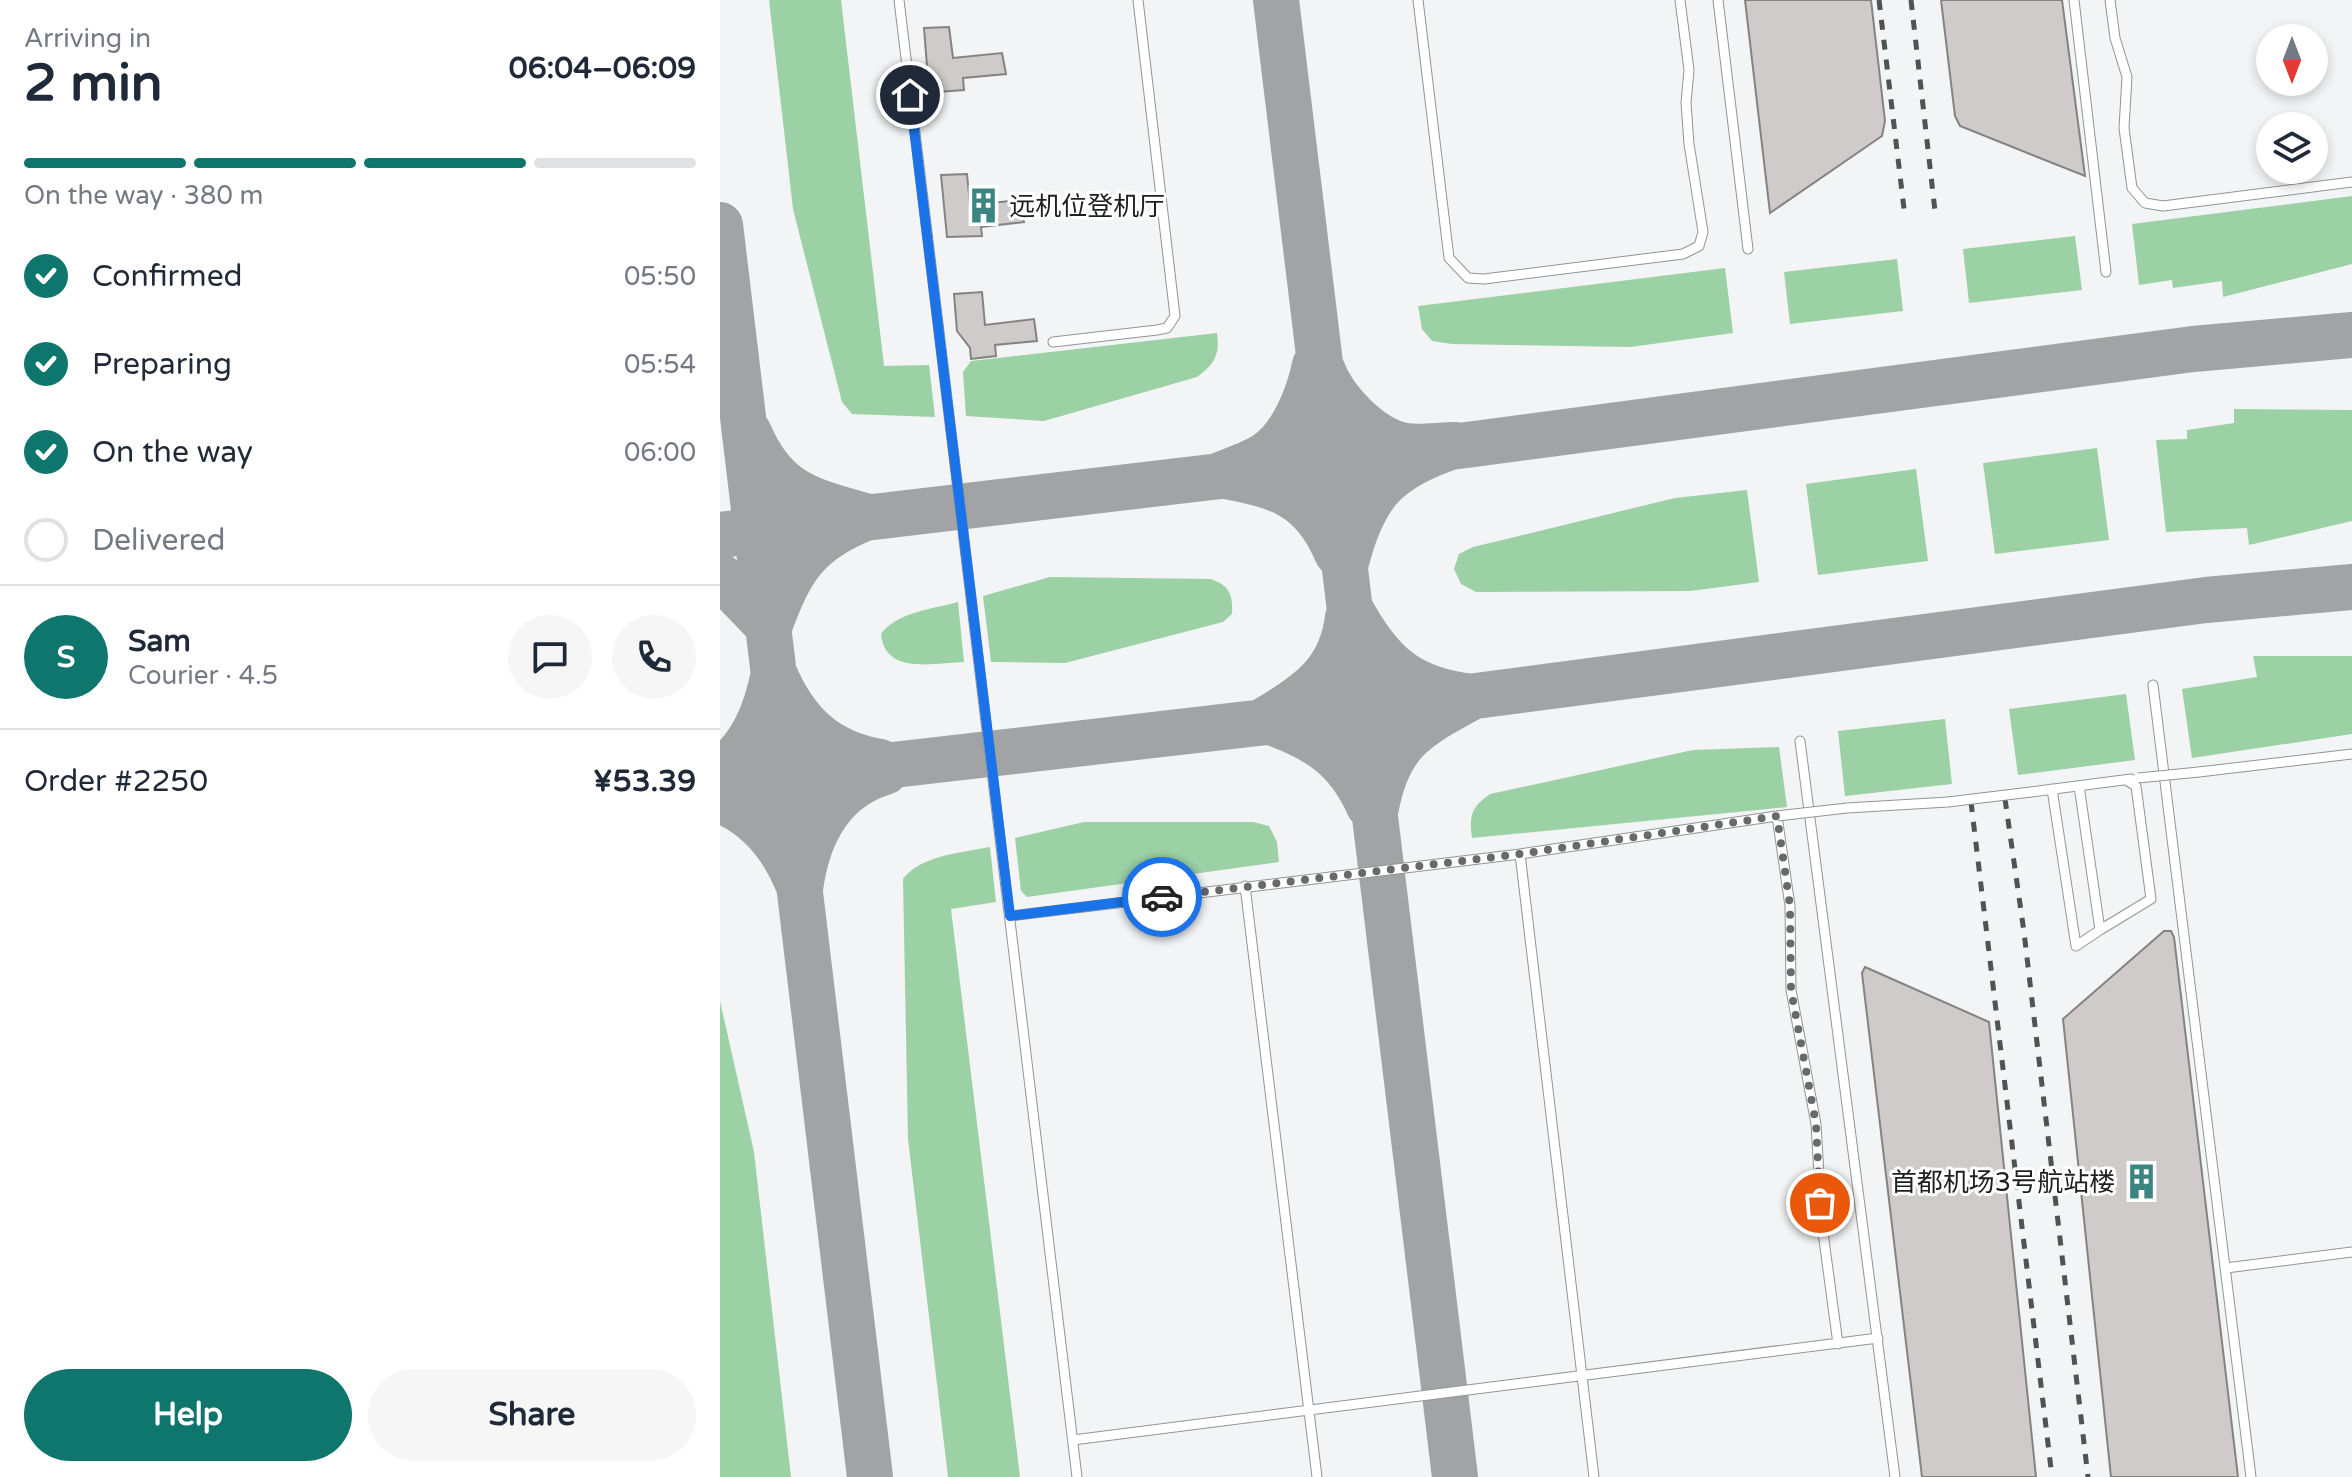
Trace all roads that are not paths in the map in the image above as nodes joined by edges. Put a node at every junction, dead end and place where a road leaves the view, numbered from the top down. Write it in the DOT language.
graph roads {
  1 [pos="899,0"];
  2 [pos="1138,0"];
  3 [pos="1418,0"];
  4 [pos="1680,0"];
  5 [pos="1718,0"];
  6 [pos="2074,0"];
  7 [pos="2110,0"];
  8 [pos="2352,182"];
  9 [pos="1748,249"];
  10 [pos="2106,272"];
  11 [pos="1053,342"];
  12 [pos="2153,685"];
  13 [pos="1800,741"];
  14 [pos="2352,754"];
  15 [pos="2126,780"];
  16 [pos="2079,786"];
  17 [pos="2052,789"];
  18 [pos="1777,816"];
  19 [pos="1520,854"];
  20 [pos="1245,886"];
  21 [pos="1010,916"];
  22 [pos="2100,930"];
  23 [pos="2352,1252"];
  24 [pos="2226,1268"];
  25 [pos="1878,1338"];
  26 [pos="1838,1344"];
  27 [pos="1582,1376"];
  28 [pos="1309,1410"];
  29 [pos="1073,1440"];
  30 [pos="1077,1477"];
  31 [pos="1317,1477"];
  32 [pos="1594,1477"];
  33 [pos="1895,1477"];
  34 [pos="2251,1477"];
  1 -- 21 [label="lane"];
  2 -- 11 [label="lane"];
  3 -- 4 [label="lane"];
  5 -- 9 [label="lane"];
  6 -- 10 [label="lane"];
  7 -- 8 [label="lane"];
  12 -- 24 [label="lane"];
  13 -- 25 [label="lane"];
  14 -- 15 [label="lane, bridge"];
  15 -- 16 [label="lane"];
  15 -- 22 [label="lane"];
  16 -- 17 [label="lane"];
  16 -- 22 [label="lane"];
  17 -- 18 [label="lane, bridge"];
  17 -- 22 [label="lane"];
  18 -- 19 [label="lane"];
  18 -- 26 [label="lane"];
  19 -- 20 [label="lane"];
  19 -- 27 [label="lane"];
  20 -- 21 [label="lane"];
  20 -- 28 [label="lane"];
  21 -- 29 [label="lane"];
  23 -- 24 [label="lane"];
  24 -- 34 [label="lane"];
  25 -- 26 [label="lane"];
  25 -- 33 [label="lane"];
  26 -- 27 [label="lane"];
  27 -- 28 [label="lane"];
  27 -- 32 [label="lane"];
  28 -- 29 [label="lane"];
  28 -- 31 [label="lane"];
  29 -- 30 [label="lane"];
}
